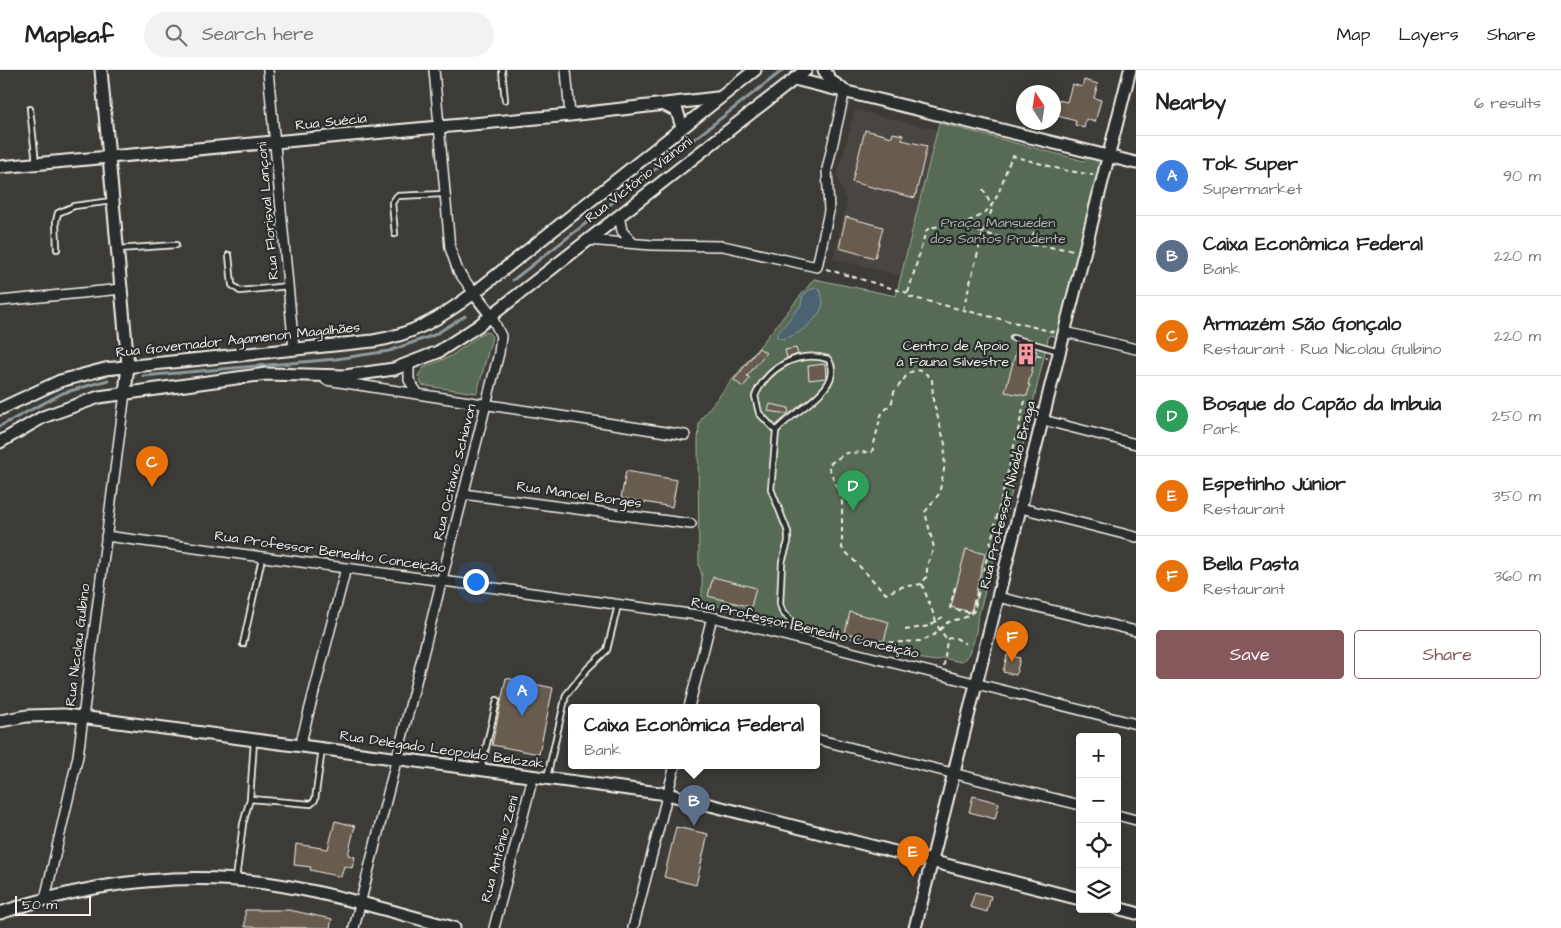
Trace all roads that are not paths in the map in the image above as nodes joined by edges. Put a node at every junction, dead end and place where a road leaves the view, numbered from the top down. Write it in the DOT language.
graph roads {
  1 [pos="101,70"];
  2 [pos="268,70"];
  3 [pos="434,70"];
  4 [pos="502,70"];
  5 [pos="566,70"];
  6 [pos="755,70"];
  7 [pos="806,70"];
  8 [pos="824,70"];
  9 [pos="1130,70"];
  10 [pos="794,79"];
  11 [pos="845,90"];
  12 [pos="719,98"];
  13 [pos="505,100"];
  14 [pos="665,105"];
  15 [pos="30,109"];
  16 [pos="570,115"];
  17 [pos="438,127"];
  18 [pos="682,127"];
  19 [pos="276,143"];
  20 [pos="1109,156"];
  21 [pos="109,158"];
  22 [pos="1136,162"];
  23 [pos="36,164"];
  24 [pos="0,167"];
  25 [pos="444,194"];
  26 [pos="113,201"];
  27 [pos="619,215"];
  28 [pos="394,234"];
  29 [pos="587,240"];
  30 [pos="633,243"];
  31 [pos="176,245"];
  32 [pos="57,249"];
  33 [pos="118,250"];
  34 [pos="229,255"];
  35 [pos="288,286"];
  36 [pos="122,289"];
  37 [pos="474,293"];
  38 [pos="0,301"];
  39 [pos="492,315"];
  40 [pos="1060,332"];
  41 [pos="1013,338"];
  42 [pos="294,349"];
  43 [pos="1136,349"];
  44 [pos="1060,352"];
  45 [pos="409,364"];
  46 [pos="128,365"];
  47 [pos="287,374"];
  48 [pos="124,393"];
  49 [pos="418,394"];
  50 [pos="486,404"];
  51 [pos="0,410"];
  52 [pos="1043,420"];
  53 [pos="776,432"];
  54 [pos="685,435"];
  55 [pos="0,442"];
  56 [pos="1136,444"];
  57 [pos="463,494"];
  58 [pos="1021,508"];
  59 [pos="691,524"];
  60 [pos="106,536"];
  61 [pos="1136,537"];
  62 [pos="262,557"];
  63 [pos="346,568"];
  64 [pos="441,581"];
  65 [pos="998,596"];
  66 [pos="618,605"];
  67 [pos="712,617"];
  68 [pos="1136,631"];
  69 [pos="787,636"];
  70 [pos="242,644"];
  71 [pos="976,684"];
  72 [pos="497,700"];
  73 [pos="691,704"];
  74 [pos="83,717"];
  75 [pos="0,721"];
  76 [pos="1136,724"];
  77 [pos="254,740"];
  78 [pos="820,740"];
  79 [pos="300,746"];
  80 [pos="322,749"];
  81 [pos="396,759"];
  82 [pos="673,769"];
  83 [pos="481,770"];
  84 [pos="954,774"];
  85 [pos="533,777"];
  86 [pos="547,779"];
  87 [pos="667,794"];
  88 [pos="250,799"];
  89 [pos="1076,804"];
  90 [pos="1121,816"];
  91 [pos="1136,820"];
  92 [pos="932,861"];
  93 [pos="236,880"];
  94 [pos="1076,898"];
  95 [pos="45,899"];
  96 [pos="360,904"];
  97 [pos="1121,909"];
  98 [pos="0,913"];
  99 [pos="1136,913"];
  100 [pos="354,928"];
  101 [pos="454,928"];
  102 [pos="494,928"];
  103 [pos="632,928"];
  104 [pos="915,928"];
  1 -- 21 [label="street"];
  2 -- 19 [label="street, Rua Florisval Lançoni"];
  3 -- 17 [label="street"];
  4 -- 13 [label="lane"];
  5 -- 16 [label="street"];
  6 -- 12 [label="street, Rua Victório Vizinoni"];
  7 -- 10 [label="street, Rua Victório Vizinoni"];
  8 -- 11 [label="street"];
  9 -- 20 [label="street, Rua Professor Nivaldo Braga"];
  10 -- 11 [label="street"];
  10 -- 27 [label="street, Rua Victório Vizinoni"];
  11 -- 20 [label="street"];
  11 -- 30 [label="street"];
  12 -- 14 [label="street, Rua Suécia"];
  12 -- 18 [label="street, Rua Victório Vizinoni"];
  14 -- 16 [label="street, Rua Suécia"];
  14 -- 18 [label="street"];
  15 -- 23 [label="lane"];
  16 -- 17 [label="street, Rua Suécia"];
  17 -- 19 [label="street, Rua Suécia"];
  17 -- 25 [label="street"];
  18 -- 37 [label="street, Rua Victório Vizinoni"];
  19 -- 21 [label="street, Rua Suécia"];
  19 -- 35 [label="street, Rua Florisval Lançoni"];
  20 -- 22 [label="street"];
  20 -- 40 [label="street, Rua Professor Nivaldo Braga"];
  21 -- 23 [label="street, Rua Suécia"];
  21 -- 26 [label="street"];
  23 -- 24 [label="street, Rua Suécia"];
  25 -- 28 [label="lane"];
  25 -- 37 [label="street"];
  26 -- 32 [label="lane"];
  26 -- 33 [label="street"];
  27 -- 29 [label="street, Rua Victório Vizinoni"];
  27 -- 30 [label="street"];
  29 -- 30 [label="street"];
  29 -- 39 [label="street, Rua Victório Vizinoni"];
  31 -- 33 [label="lane"];
  33 -- 36 [label="street"];
  34 -- 35 [label="lane"];
  35 -- 42 [label="street, Rua Florisval Lançoni"];
  36 -- 38 [label="street"];
  36 -- 46 [label="street"];
  37 -- 39 [label="street"];
  37 -- 42 [label="street, Rua Governador Agamenon Magalhães"];
  39 -- 45 [label="street"];
  39 -- 50 [label="street, Rua Octávio Schiavon"];
  40 -- 43 [label="street"];
  40 -- 44 [label="street, Rua Professor Nivaldo Braga"];
  41 -- 44 [label="lane"];
  42 -- 46 [label="street, Rua Governador Agamenon Magalhães"];
  44 -- 52 [label="street, Rua Professor Nivaldo Braga"];
  45 -- 47 [label="street"];
  45 -- 49 [label="street"];
  46 -- 48 [label="street"];
  46 -- 51 [label="street, Rua Governador Agamenon Magalhães"];
  47 -- 48 [label="street"];
  47 -- 49 [label="street"];
  48 -- 55 [label="street"];
  48 -- 60 [label="street, Rua Nicolau Gulbino"];
  49 -- 50 [label="street"];
  50 -- 54 [label="street"];
  50 -- 57 [label="street, Rua Octávio Schiavon"];
  52 -- 56 [label="street"];
  52 -- 58 [label="street, Rua Professor Nivaldo Braga"];
  53 -- 53 [label="lane"];
  53 -- 69 [label="lane"];
  57 -- 59 [label="street, Rua Manoel Borges"];
  57 -- 64 [label="street, Rua Octávio Schiavon"];
  58 -- 61 [label="street"];
  58 -- 65 [label="street, Rua Professor Nivaldo Braga"];
  60 -- 62 [label="street, Rua Professor Benedito Conceição"];
  60 -- 74 [label="street, Rua Nicolau Gulbino"];
  62 -- 63 [label="street, Rua Professor Benedito Conceição"];
  62 -- 70 [label="lane"];
  63 -- 64 [label="street, Rua Professor Benedito Conceição"];
  63 -- 79 [label="street"];
  64 -- 66 [label="street, Rua Professor Benedito Conceição"];
  64 -- 81 [label="street, Rua Octávio Schiavon"];
  65 -- 68 [label="street"];
  65 -- 71 [label="street, Rua Professor Nivaldo Braga"];
  66 -- 67 [label="street, Rua Professor Benedito Conceição"];
  66 -- 86 [label="lane"];
  67 -- 69 [label="street, Rua Professor Benedito Conceição"];
  67 -- 73 [label="street"];
  69 -- 71 [label="street, Rua Professor Benedito Conceição"];
  71 -- 76 [label="street, Rua Professor Benedito Conceição"];
  71 -- 84 [label="street, Rua Professor Nivaldo Braga"];
  72 -- 83 [label="lane"];
  74 -- 75 [label="street, Rua Delegado Leopoldo Belczak"];
  74 -- 77 [label="street, Rua Delegado Leopoldo Belczak"];
  74 -- 95 [label="street, Rua Nicolau Gulbino"];
  77 -- 79 [label="street, Rua Delegado Leopoldo Belczak"];
  77 -- 88 [label="lane"];
  78 -- 84 [label="street"];
  79 -- 80 [label="street, Rua Delegado Leopoldo Belczak"];
  80 -- 81 [label="street, Rua Delegado Leopoldo Belczak"];
  80 -- 88 [label="lane"];
  81 -- 83 [label="street, Rua Delegado Leopoldo Belczak"];
  81 -- 96 [label="street, Rua Octávio Schiavon"];
  82 -- 87 [label="street"];
  83 -- 85 [label="street, Rua Delegado Leopoldo Belczak"];
  84 -- 89 [label="street"];
  84 -- 92 [label="street, Rua Professor Nivaldo Braga"];
  85 -- 86 [label="street, Rua Delegado Leopoldo Belczak"];
  85 -- 102 [label="street, Rua Antônio Zeni"];
  86 -- 87 [label="street, Rua Delegado Leopoldo Belczak"];
  87 -- 92 [label="street, Rua Delegado Leopoldo Belczak"];
  87 -- 103 [label="street"];
  88 -- 93 [label="lane"];
  90 -- 91 [label="street"];
  92 -- 94 [label="street, Rua Delegado Leopoldo Belczak"];
  92 -- 104 [label="street, Rua Professor Nivaldo Braga"];
  93 -- 95 [label="street"];
  93 -- 96 [label="street"];
  95 -- 98 [label="street"];
  96 -- 100 [label="street, Rua Octávio Schiavon"];
  96 -- 101 [label="street"];
  97 -- 99 [label="street"];
}
